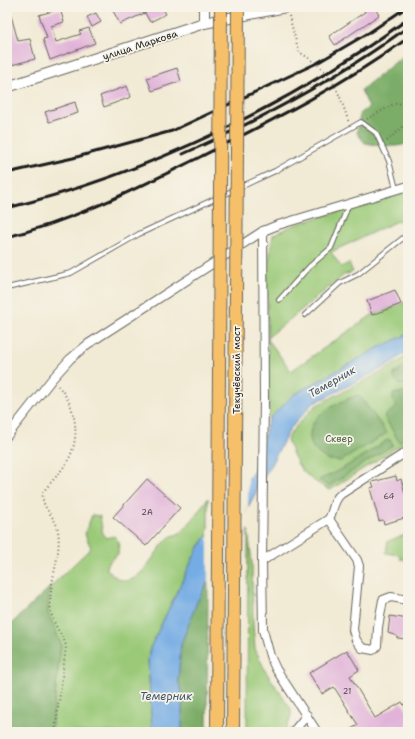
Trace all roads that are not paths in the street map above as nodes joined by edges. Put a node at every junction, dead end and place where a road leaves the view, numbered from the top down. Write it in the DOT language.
graph roads {
  1 [pos="204,7"];
  2 [pos="221,7"];
  3 [pos="238,7"];
  4 [pos="274,9"];
  5 [pos="288,11"];
  6 [pos="204,23"];
  7 [pos="7,87"];
  8 [pos="408,186"];
  9 [pos="396,189"];
  10 [pos="349,204"];
  11 [pos="263,231"];
  12 [pos="408,234"];
  13 [pos="7,288"];
  14 [pos="279,300"];
  15 [pos="305,315"];
  16 [pos="7,436"];
  17 [pos="408,451"];
  18 [pos="329,519"];
  19 [pos="262,561"];
  20 [pos="408,600"];
  21 [pos="307,715"];
  22 [pos="217,732"];
  23 [pos="233,732"];
  24 [pos="293,732"];
  25 [pos="317,732"];
  1 -- 6 [label="street"];
  2 -- 22 [label="main road, Текучёвский мост, bridge"];
  3 -- 23 [label="main road, Текучёвский мост, bridge"];
  4 -- 5 [label="street, улица Маркова"];
  4 -- 6 [label="street, улица Маркова"];
  6 -- 7 [label="street, улица Маркова"];
  8 -- 9 [label="street"];
  9 -- 10 [label="street"];
  9 -- 13 [label="lane"];
  10 -- 11 [label="street"];
  10 -- 14 [label="lane"];
  11 -- 16 [label="street"];
  11 -- 19 [label="street"];
  12 -- 15 [label="lane"];
  17 -- 18 [label="street"];
  18 -- 19 [label="street"];
  18 -- 20 [label="street"];
  19 -- 21 [label="street"];
  21 -- 24 [label="street"];
  21 -- 25 [label="street"];
}
